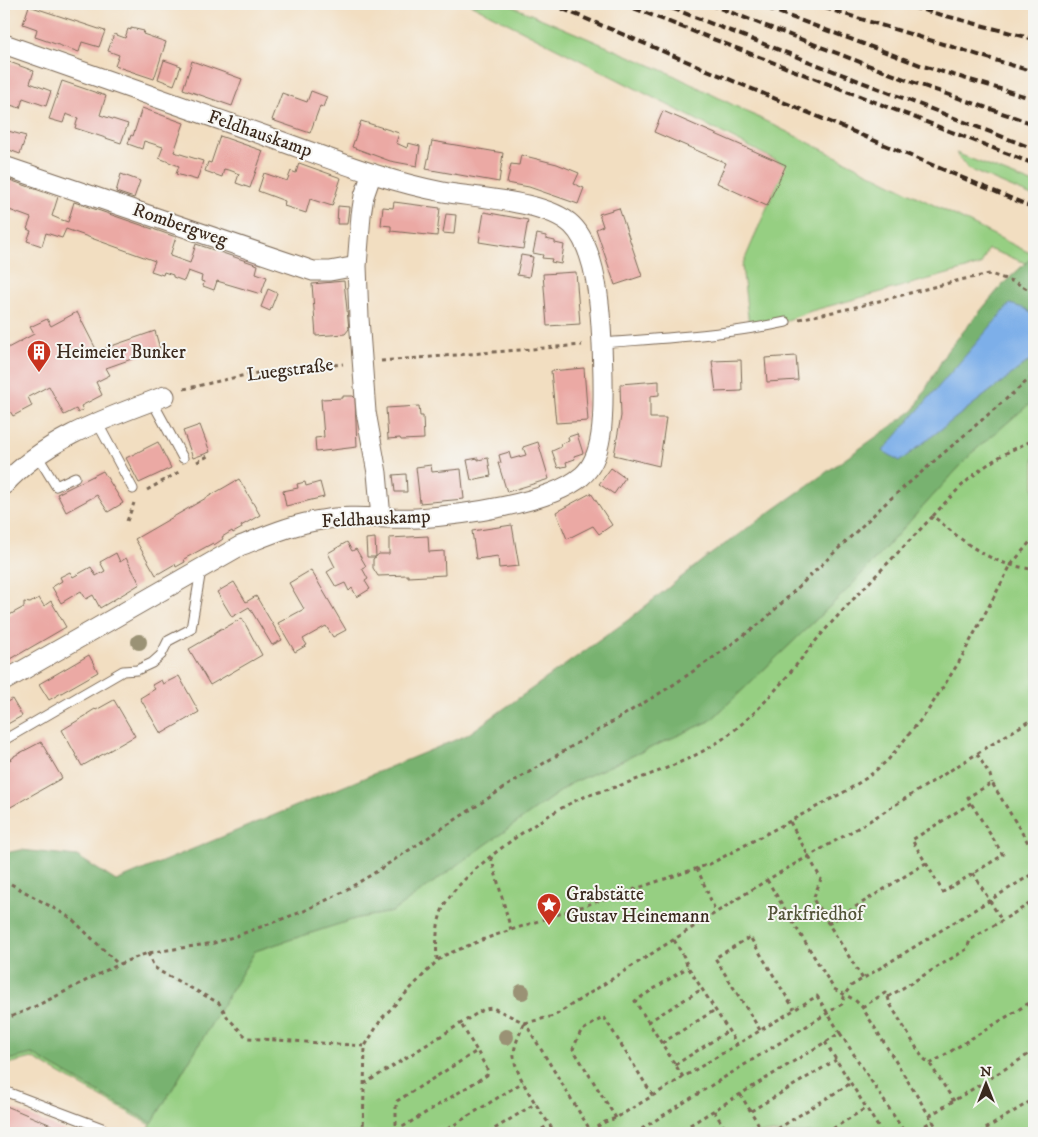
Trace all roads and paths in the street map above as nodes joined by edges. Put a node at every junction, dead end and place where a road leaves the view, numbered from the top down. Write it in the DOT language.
graph roads {
  1 [pos="4,44"];
  2 [pos="4,166"];
  3 [pos="372,173"];
  4 [pos="358,266"];
  5 [pos="1034,293"];
  6 [pos="786,322"];
  7 [pos="602,343"];
  8 [pos="362,362"];
  9 [pos="1034,374"];
  10 [pos="159,398"];
  11 [pos="97,422"];
  12 [pos="1034,440"];
  13 [pos="38,455"];
  14 [pos="208,456"];
  15 [pos="183,458"];
  16 [pos="192,465"];
  17 [pos="184,469"];
  18 [pos="74,477"];
  19 [pos="4,485"];
  20 [pos="137,491"];
  21 [pos="137,498"];
  22 [pos="933,516"];
  23 [pos="381,518"];
  24 [pos="127,521"];
  25 [pos="1034,537"];
  26 [pos="1011,565"];
  27 [pos="202,567"];
  28 [pos="1034,570"];
  29 [pos="4,681"];
  30 [pos="1034,718"];
  31 [pos="4,740"];
  32 [pos="976,754"];
  33 [pos="992,783"];
  34 [pos="971,803"];
  35 [pos="790,822"];
  36 [pos="1033,846"];
  37 [pos="807,856"];
  38 [pos="491,857"];
  39 [pos="926,863"];
  40 [pos="697,868"];
  41 [pos="973,873"];
  42 [pos="1034,873"];
  43 [pos="4,880"];
  44 [pos="767,880"];
  45 [pos="990,900"];
  46 [pos="1034,901"];
  47 [pos="716,912"];
  48 [pos="1002,921"];
  49 [pos="828,924"];
  50 [pos="511,930"];
  51 [pos="674,940"];
  52 [pos="148,953"];
  53 [pos="437,961"];
  54 [pos="118,964"];
  55 [pos="688,967"];
  56 [pos="863,979"];
  57 [pos="702,989"];
  58 [pos="845,994"];
  59 [pos="888,997"];
  60 [pos="1034,1000"];
  61 [pos="862,1007"];
  62 [pos="794,1009"];
  63 [pos="715,1010"];
  64 [pos="828,1014"];
  65 [pos="4,1020"];
  66 [pos="648,1022"];
  67 [pos="525,1023"];
  68 [pos="461,1024"];
  69 [pos="760,1030"];
  70 [pos="728,1031"];
  71 [pos="840,1033"];
  72 [pos="826,1042"];
  73 [pos="662,1044"];
  74 [pos="737,1044"];
  75 [pos="365,1046"];
  76 [pos="477,1051"];
  77 [pos="1034,1051"];
  78 [pos="836,1060"];
  79 [pos="930,1064"];
  80 [pos="675,1065"];
  81 [pos="683,1077"];
  82 [pos="523,1082"];
  83 [pos="363,1084"];
  84 [pos="851,1084"];
  85 [pos="4,1091"];
  86 [pos="740,1094"];
  87 [pos="652,1096"];
  88 [pos="1034,1099"];
  89 [pos="954,1101"];
  90 [pos="536,1103"];
  91 [pos="866,1108"];
  92 [pos="714,1111"];
  93 [pos="751,1111"];
  94 [pos="929,1116"];
  95 [pos="616,1118"];
  96 [pos="933,1121"];
  97 [pos="549,1124"];
  98 [pos="723,1126"];
  99 [pos="396,1132"];
  100 [pos="591,1132"];
  101 [pos="106,1133"];
  102 [pos="363,1133"];
  103 [pos="440,1133"];
  104 [pos="488,1133"];
  105 [pos="535,1133"];
  106 [pos="555,1133"];
  107 [pos="634,1133"];
  108 [pos="677,1133"];
  109 [pos="711,1133"];
  110 [pos="728,1133"];
  111 [pos="764,1133"];
  112 [pos="770,1133"];
  113 [pos="826,1133"];
  114 [pos="882,1133"];
  115 [pos="905,1133"];
  116 [pos="911,1133"];
  117 [pos="940,1133"];
  118 [pos="979,1133"];
  1 -- 3 [label="street, Feldhauskamp"];
  2 -- 4 [label="street, Rombergweg"];
  3 -- 4 [label="street"];
  3 -- 7 [label="street, Feldhauskamp"];
  4 -- 8 [label="street"];
  5 -- 6 [label="path"];
  6 -- 7 [label="lane"];
  7 -- 8 [label="path, Luegstraße"];
  7 -- 23 [label="street, Feldhauskamp"];
  8 -- 10 [label="path, Luegstraße"];
  8 -- 23 [label="street"];
  9 -- 52 [label="path"];
  10 -- 11 [label="street"];
  10 -- 15 [label="lane"];
  11 -- 13 [label="street"];
  11 -- 20 [label="lane"];
  12 -- 22 [label="path"];
  13 -- 18 [label="lane"];
  13 -- 19 [label="street"];
  14 -- 16 [label="path"];
  17 -- 20 [label="path"];
  21 -- 24 [label="path"];
  22 -- 26 [label="path"];
  22 -- 38 [label="path"];
  23 -- 27 [label="street, Feldhauskamp"];
  25 -- 26 [label="path"];
  26 -- 28 [label="path"];
  26 -- 35 [label="path"];
  27 -- 29 [label="street, Feldhauskamp"];
  27 -- 31 [label="lane"];
  30 -- 32 [label="path"];
  32 -- 33 [label="path"];
  32 -- 37 [label="path"];
  33 -- 34 [label="path"];
  33 -- 36 [label="path"];
  34 -- 39 [label="path"];
  34 -- 41 [label="path"];
  35 -- 37 [label="path"];
  35 -- 40 [label="path"];
  37 -- 44 [label="path"];
  37 -- 49 [label="path"];
  38 -- 50 [label="path"];
  38 -- 53 [label="path"];
  39 -- 41 [label="path"];
  39 -- 49 [label="path"];
  40 -- 47 [label="path"];
  40 -- 50 [label="path"];
  41 -- 45 [label="path"];
  42 -- 45 [label="path"];
  43 -- 54 [label="path"];
  44 -- 47 [label="path"];
  44 -- 58 [label="path"];
  45 -- 48 [label="path"];
  45 -- 56 [label="path"];
  46 -- 48 [label="path"];
  47 -- 51 [label="path"];
  48 -- 59 [label="path"];
  49 -- 56 [label="path"];
  50 -- 53 [label="path"];
  51 -- 55 [label="path"];
  51 -- 67 [label="path"];
  52 -- 54 [label="path"];
  52 -- 75 [label="path"];
  53 -- 75 [label="path"];
  54 -- 65 [label="path"];
  55 -- 57 [label="path"];
  55 -- 66 [label="path"];
  56 -- 58 [label="path"];
  57 -- 63 [label="path"];
  57 -- 66 [label="path"];
  58 -- 61 [label="path"];
  58 -- 64 [label="path"];
  59 -- 61 [label="path"];
  59 -- 79 [label="path"];
  60 -- 79 [label="path"];
  61 -- 94 [label="path"];
  62 -- 64 [label="path"];
  62 -- 69 [label="path"];
  62 -- 69 [label="path"];
  63 -- 70 [label="path"];
  63 -- 73 [label="path"];
  64 -- 71 [label="path"];
  64 -- 107 [label="path"];
  66 -- 73 [label="path"];
  67 -- 68 [label="path"];
  67 -- 82 [label="path"];
  67 -- 100 [label="path"];
  68 -- 76 [label="path"];
  68 -- 83 [label="path"];
  69 -- 74 [label="path"];
  70 -- 74 [label="path"];
  70 -- 80 [label="path"];
  71 -- 72 [label="path"];
  71 -- 115 [label="path"];
  72 -- 78 [label="path"];
  72 -- 86 [label="path"];
  73 -- 80 [label="path"];
  74 -- 81 [label="path"];
  75 -- 83 [label="path"];
  76 -- 99 [label="path"];
  76 -- 99 [label="path"];
  77 -- 89 [label="path"];
  78 -- 84 [label="path"];
  78 -- 93 [label="path"];
  79 -- 89 [label="path"];
  80 -- 81 [label="path"];
  81 -- 87 [label="path"];
  82 -- 90 [label="path"];
  82 -- 103 [label="path"];
  83 -- 102 [label="path"];
  84 -- 91 [label="path"];
  84 -- 112 [label="path"];
  85 -- 101 [label="lane"];
  86 -- 92 [label="path"];
  86 -- 93 [label="path"];
  87 -- 95 [label="path"];
  87 -- 95 [label="path"];
  88 -- 118 [label="path"];
  89 -- 94 [label="path"];
  90 -- 97 [label="path"];
  90 -- 104 [label="path"];
  91 -- 113 [label="path"];
  91 -- 114 [label="path"];
  92 -- 98 [label="path"];
  92 -- 108 [label="path"];
  93 -- 111 [label="path"];
  94 -- 96 [label="path"];
  95 -- 100 [label="path"];
  96 -- 116 [label="path"];
  96 -- 117 [label="path"];
  97 -- 105 [label="path"];
  97 -- 106 [label="path"];
  98 -- 109 [label="path"];
  98 -- 110 [label="path"];
}
